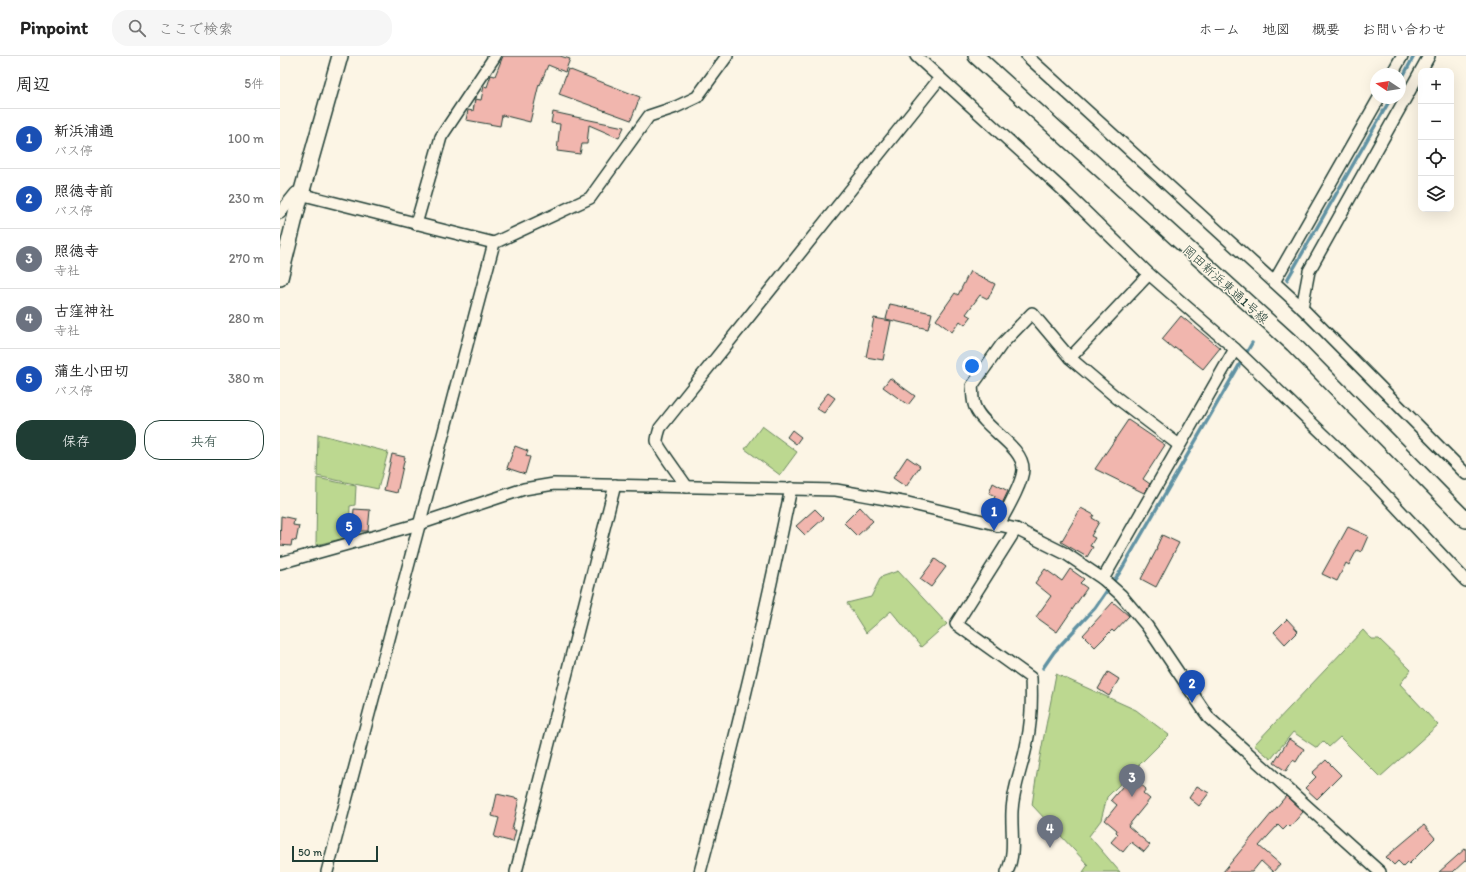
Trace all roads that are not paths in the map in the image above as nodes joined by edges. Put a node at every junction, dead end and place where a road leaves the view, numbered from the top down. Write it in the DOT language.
graph roads {
  1 [pos="340,56"];
  2 [pos="495,56"];
  3 [pos="727,56"];
  4 [pos="916,56"];
  5 [pos="976,56"];
  6 [pos="1026,56"];
  7 [pos="1402,56"];
  8 [pos="1429,56"];
  9 [pos="1395,68"];
  10 [pos="940,78"];
  11 [pos="1375,104"];
  12 [pos="301,194"];
  13 [pos="280,213"];
  14 [pos="416,224"];
  15 [pos="494,243"];
  16 [pos="1149,274"];
  17 [pos="280,278"];
  18 [pos="1274,282"];
  19 [pos="1302,308"];
  20 [pos="1238,351"];
  21 [pos="1070,358"];
  22 [pos="1179,445"];
  23 [pos="1466,474"];
  24 [pos="615,485"];
  25 [pos="686,487"];
  26 [pos="791,488"];
  27 [pos="1466,520"];
  28 [pos="419,524"];
  29 [pos="998,526"];
  30 [pos="1016,529"];
  31 [pos="280,563"];
  32 [pos="1105,581"];
  33 [pos="1466,581"];
  34 [pos="327,872"];
  35 [pos="516,872"];
  36 [pos="700,872"];
  37 [pos="1007,872"];
  38 [pos="1380,872"];
  1 -- 12 [label="street"];
  2 -- 14 [label="street"];
  3 -- 15 [label="street"];
  4 -- 10 [label="street"];
  5 -- 27 [label="street, 岡田新浜東通1号線"];
  6 -- 18 [label="street"];
  7 -- 9 [label="street"];
  8 -- 19 [label="street"];
  10 -- 16 [label="street"];
  10 -- 25 [label="street"];
  11 -- 18 [label="street"];
  12 -- 13 [label="street"];
  12 -- 14 [label="street"];
  12 -- 17 [label="street"];
  14 -- 15 [label="street"];
  15 -- 28 [label="street"];
  16 -- 20 [label="street"];
  16 -- 21 [label="street"];
  18 -- 19 [label="street"];
  19 -- 23 [label="street"];
  20 -- 22 [label="street"];
  20 -- 33 [label="street"];
  21 -- 22 [label="street"];
  21 -- 29 [label="street"];
  22 -- 32 [label="street"];
  24 -- 25 [label="street"];
  24 -- 28 [label="street"];
  24 -- 35 [label="street"];
  25 -- 26 [label="street"];
  26 -- 29 [label="street"];
  26 -- 36 [label="street"];
  28 -- 31 [label="street"];
  28 -- 34 [label="street"];
  29 -- 30 [label="street"];
  30 -- 32 [label="street"];
  30 -- 37 [label="street"];
  32 -- 38 [label="street"];
}
